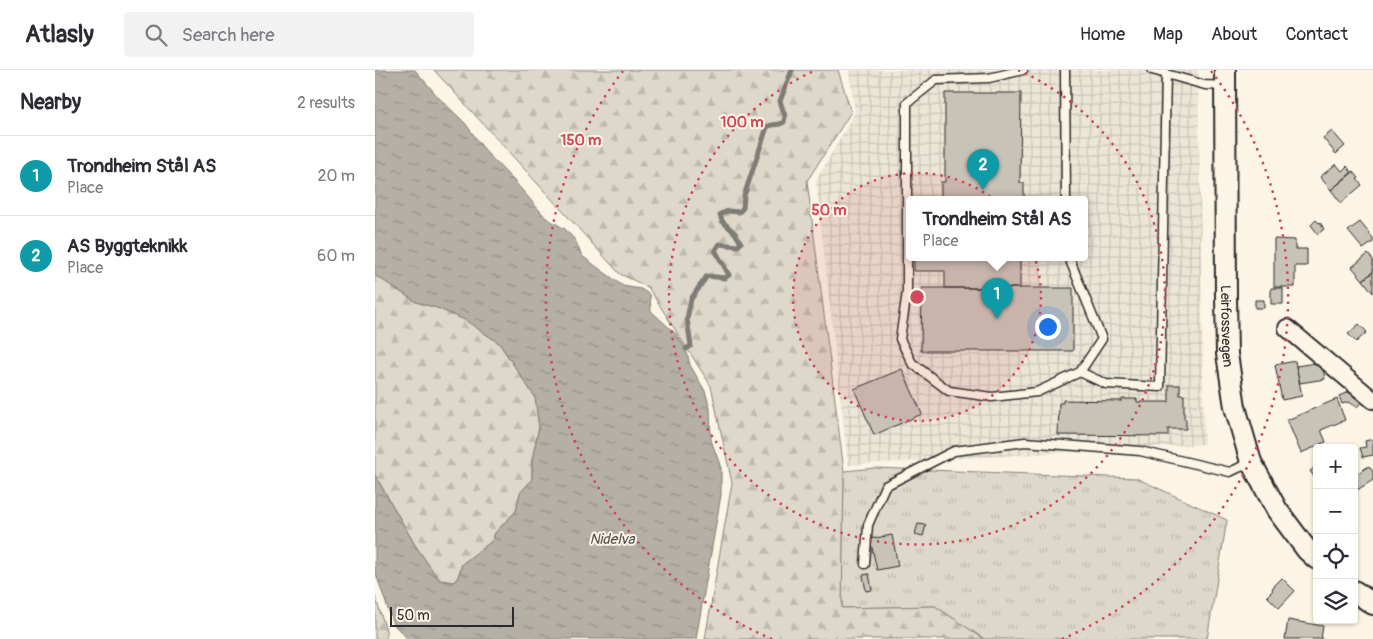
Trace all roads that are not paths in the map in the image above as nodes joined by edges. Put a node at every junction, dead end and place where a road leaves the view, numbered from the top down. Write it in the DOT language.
graph roads {
  1 [pos="1023,70"];
  2 [pos="1065,70"];
  3 [pos="1152,70"];
  4 [pos="1166,72"];
  5 [pos="1225,78"];
  6 [pos="907,196"];
  7 [pos="1066,196"];
  8 [pos="907,261"];
  9 [pos="1070,261"];
  10 [pos="1287,328"];
  11 [pos="1080,372"];
  12 [pos="1373,400"];
  13 [pos="1251,462"];
  14 [pos="1313,555"];
  15 [pos="865,564"];
  16 [pos="1358,594"];
  17 [pos="1373,604"];
  1 -- 6 [label="lane"];
  2 -- 7 [label="lane"];
  3 -- 4 [label="lane"];
  4 -- 5 [label="lane"];
  4 -- 11 [label="lane"];
  5 -- 13 [label="street, Leirfossvegen"];
  8 -- 11 [label="lane"];
  9 -- 11 [label="lane"];
  10 -- 12 [label="street"];
  13 -- 14 [label="street, Leirfossvegen"];
  13 -- 15 [label="lane"];
  16 -- 17 [label="street"];
}
